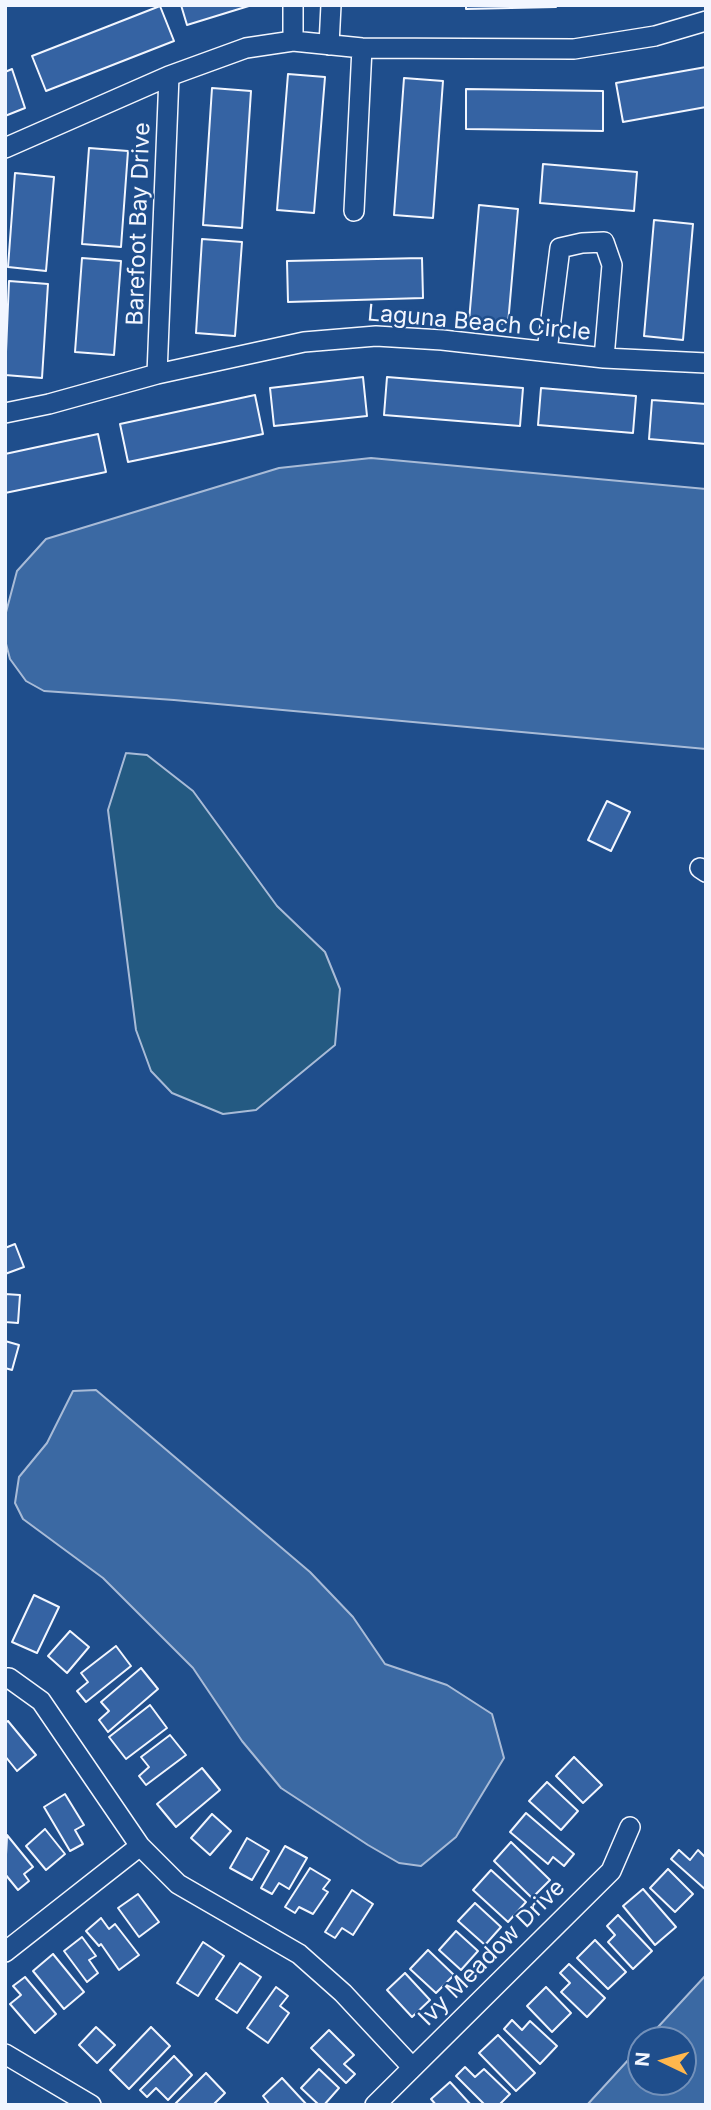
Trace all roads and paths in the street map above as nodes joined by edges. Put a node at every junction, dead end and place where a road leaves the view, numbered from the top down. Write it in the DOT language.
graph roads {
  1 [pos="293,5"];
  2 [pos="331,5"];
  3 [pos="706,21"];
  4 [pos="293,41"];
  5 [pos="329,45"];
  6 [pos="362,48"];
  7 [pos="169,76"];
  8 [pos="5,148"];
  9 [pos="354,211"];
  10 [pos="547,351"];
  11 [pos="604,358"];
  12 [pos="706,363"];
  13 [pos="157,374"];
  14 [pos="5,413"];
  15 [pos="5,1678"];
  16 [pos="630,1827"];
  17 [pos="141,1846"];
  18 [pos="5,1952"];
  19 [pos="5,2054"];
  20 [pos="412,2067"];
  21 [pos="91,2105"];
  22 [pos="374,2105"];
  1 -- 4 [label="street"];
  2 -- 5 [label="street"];
  3 -- 6 [label="street"];
  4 -- 5 [label="street"];
  4 -- 7 [label="street"];
  5 -- 6 [label="street"];
  6 -- 9 [label="street"];
  7 -- 8 [label="street"];
  7 -- 13 [label="street, Barefoot Bay Drive"];
  10 -- 11 [label="street, Laguna Beach Circle"];
  10 -- 11 [label="street"];
  10 -- 13 [label="street, Laguna Beach Circle"];
  11 -- 12 [label="street, Laguna Beach Circle"];
  13 -- 14 [label="street, Laguna Beach Circle"];
  15 -- 17 [label="street"];
  16 -- 20 [label="street, Ivy Meadow Drive"];
  17 -- 18 [label="street"];
  17 -- 20 [label="street"];
  19 -- 21 [label="street"];
  20 -- 22 [label="street, Ivy Meadow Drive"];
}
